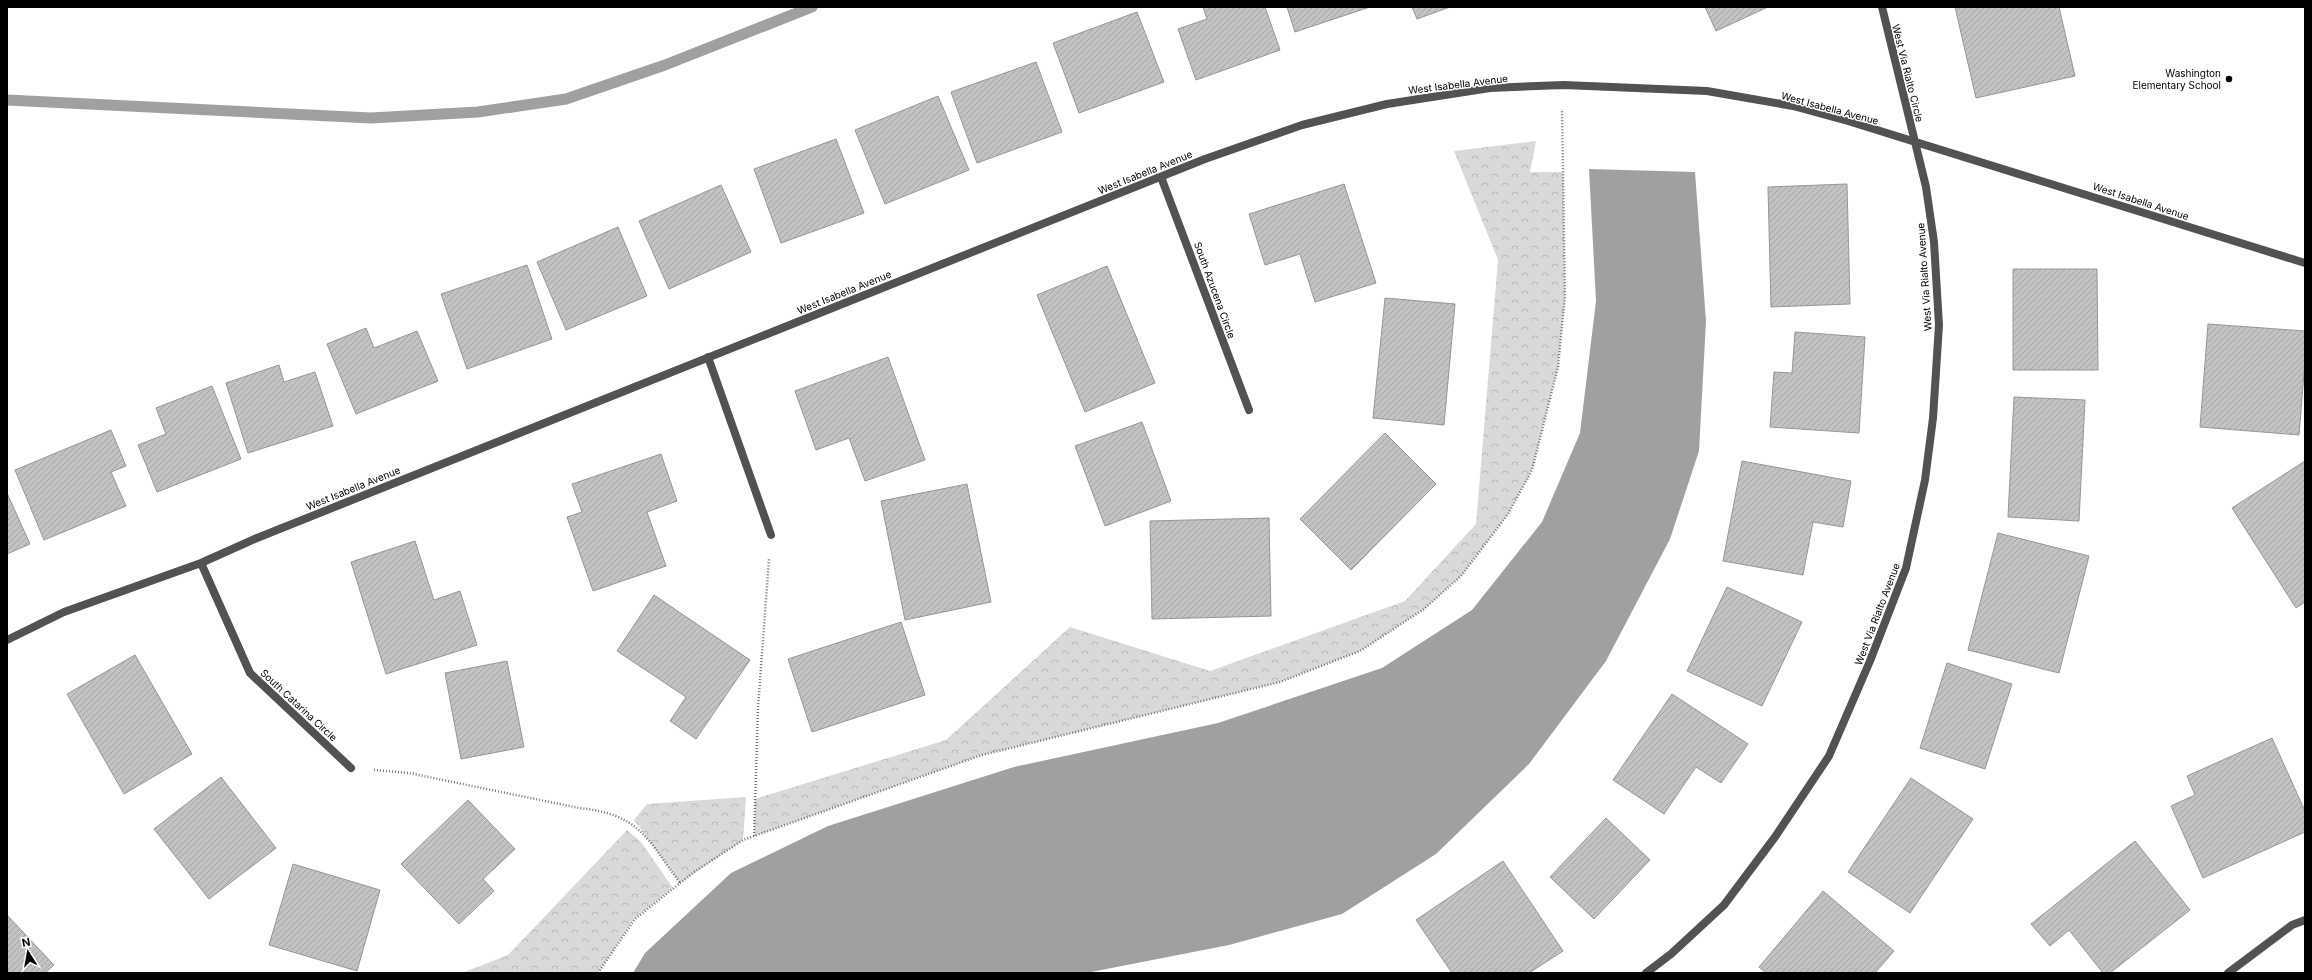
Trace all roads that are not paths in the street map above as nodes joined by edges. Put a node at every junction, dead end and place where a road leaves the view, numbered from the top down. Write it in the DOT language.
graph roads {
  1 [pos="1882,7"];
  2 [pos="1915,143"];
  3 [pos="1161,177"];
  4 [pos="2305,263"];
  5 [pos="708,357"];
  6 [pos="1249,410"];
  7 [pos="771,535"];
  8 [pos="201,563"];
  9 [pos="7,640"];
  10 [pos="351,768"];
  11 [pos="2305,920"];
  12 [pos="1646,973"];
  13 [pos="2228,973"];
  1 -- 2 [label="street, West Via Rialto Circle"];
  2 -- 3 [label="street, West Isabella Avenue"];
  2 -- 4 [label="street, West Isabella Avenue"];
  2 -- 12 [label="street, West Via Rialto Avenue"];
  3 -- 5 [label="street, West Isabella Avenue"];
  3 -- 6 [label="street, South Azucena Circle"];
  5 -- 7 [label="street"];
  5 -- 8 [label="street, West Isabella Avenue"];
  8 -- 9 [label="street, West Isabella Avenue"];
  8 -- 10 [label="street, South Catarina Circle"];
  11 -- 13 [label="street"];
}
